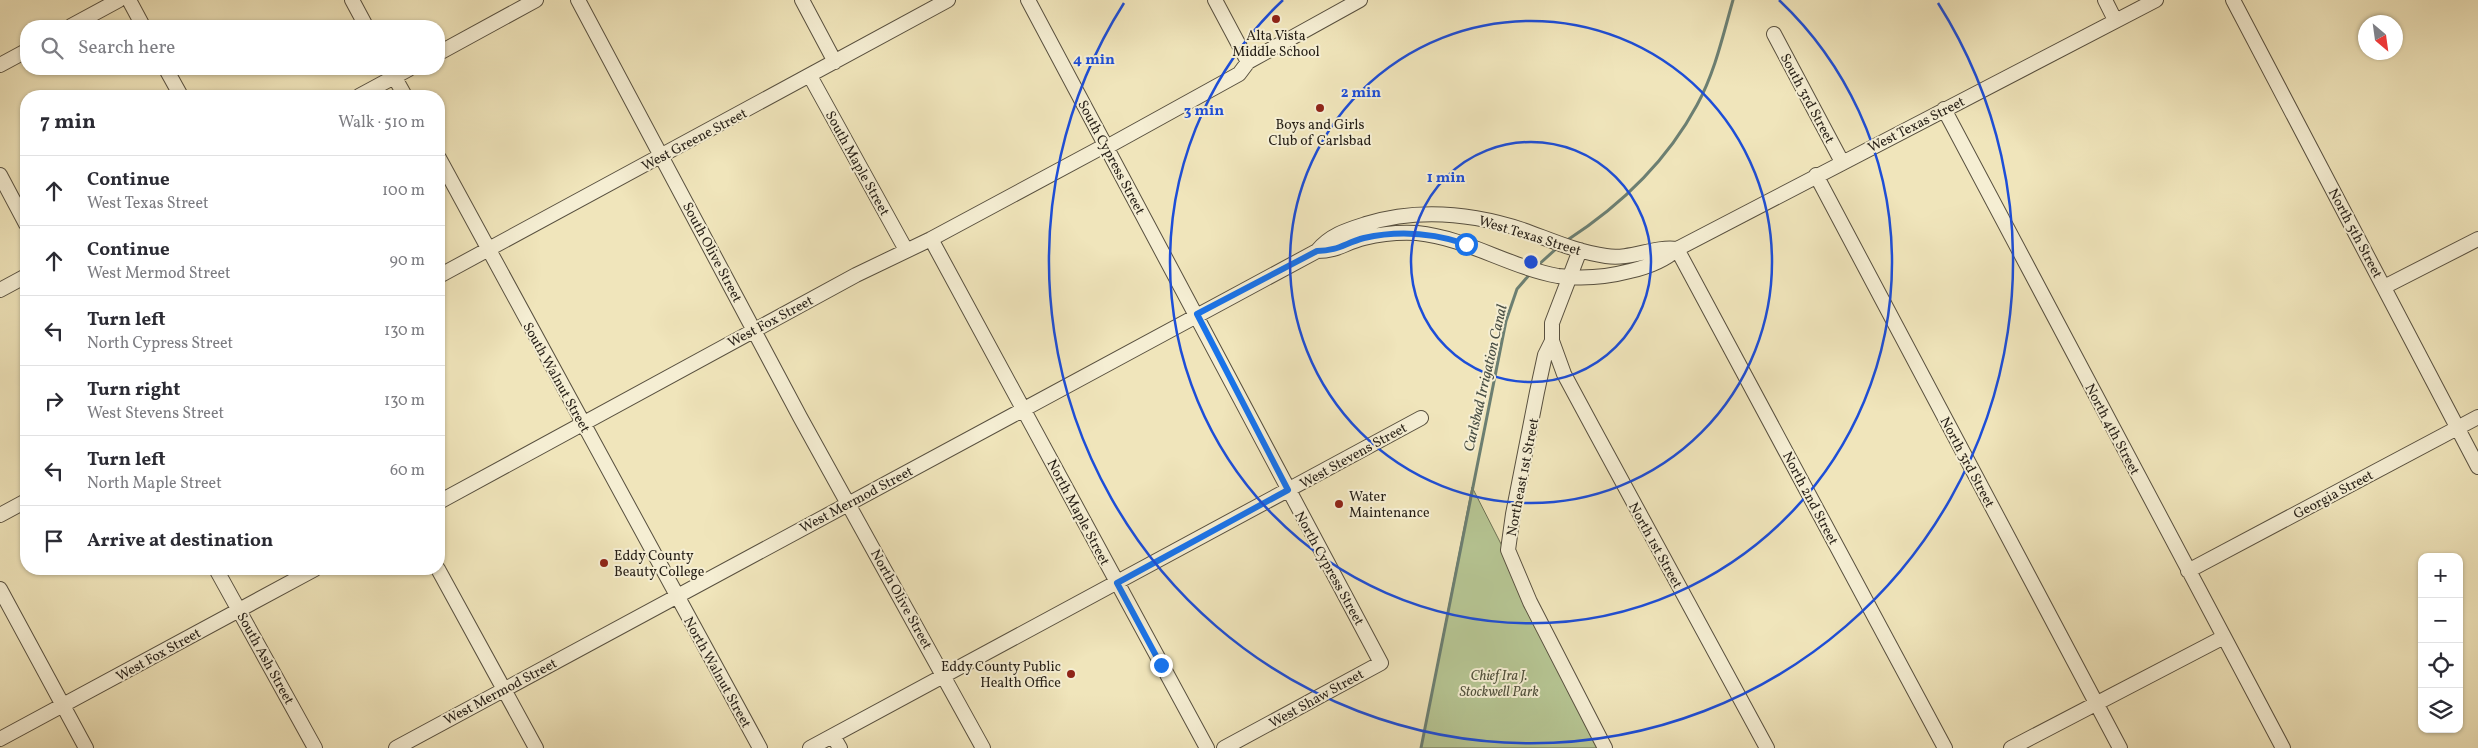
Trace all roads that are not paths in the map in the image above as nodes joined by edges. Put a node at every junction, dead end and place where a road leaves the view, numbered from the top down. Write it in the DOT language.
graph roads {
  1 [pos="119,0"];
  2 [pos="129,0"];
  3 [pos="352,0"];
  4 [pos="536,0"];
  5 [pos="578,0"];
  6 [pos="802,0"];
  7 [pos="948,0"];
  8 [pos="1028,0"];
  9 [pos="1215,0"];
  10 [pos="1360,0"];
  11 [pos="2105,0"];
  12 [pos="2156,0"];
  13 [pos="2233,0"];
  14 [pos="82,20"];
  15 [pos="140,20"];
  16 [pos="363,20"];
  17 [pos="2115,20"];
  18 [pos="1774,34"];
  19 [pos="445,50"];
  20 [pos="20,54"];
  21 [pos="835,62"];
  22 [pos="1248,62"];
  23 [pos="0,65"];
  24 [pos="169,75"];
  25 [pos="389,75"];
  26 [pos="393,75"];
  27 [pos="810,76"];
  28 [pos="178,90"];
  29 [pos="368,90"];
  30 [pos="402,90"];
  31 [pos="1944,109"];
  32 [pos="1105,147"];
  33 [pos="662,156"];
  34 [pos="1842,162"];
  35 [pos="445,169"];
  36 [pos="0,175"];
  37 [pos="1816,175"];
  38 [pos="20,213"];
  39 [pos="2478,238"];
  40 [pos="931,239"];
  41 [pos="1677,248"];
  42 [pos="488,249"];
  43 [pos="906,250"];
  44 [pos="1580,250"];
  45 [pos="1317,251"];
  46 [pos="445,273"];
  47 [pos="1564,276"];
  48 [pos="20,279"];
  49 [pos="2384,287"];
  50 [pos="0,290"];
  51 [pos="1197,314"];
  52 [pos="754,330"];
  53 [pos="1552,340"];
  54 [pos="1024,408"];
  55 [pos="2478,417"];
  56 [pos="1421,418"];
  57 [pos="583,423"];
  58 [pos="2458,428"];
  59 [pos="2478,467"];
  60 [pos="1288,490"];
  61 [pos="445,499"];
  62 [pos="849,503"];
  63 [pos="20,504"];
  64 [pos="0,515"];
  65 [pos="2188,571"];
  66 [pos="219,575"];
  67 [pos="304,575"];
  68 [pos="441,575"];
  69 [pos="1117,583"];
  70 [pos="0,589"];
  71 [pos="677,596"];
  72 [pos="239,610"];
  73 [pos="2224,637"];
  74 [pos="1381,662"];
  75 [pos="943,675"];
  76 [pos="504,689"];
  77 [pos="2097,704"];
  78 [pos="63,705"];
  79 [pos="0,739"];
  80 [pos="836,742"];
  81 [pos="86,748"];
  82 [pos="315,748"];
  83 [pos="396,748"];
  84 [pos="536,748"];
  85 [pos="760,748"];
  86 [pos="810,748"];
  87 [pos="983,748"];
  88 [pos="1206,748"];
  89 [pos="1224,748"];
  90 [pos="1605,748"];
  91 [pos="1766,748"];
  92 [pos="1945,748"];
  93 [pos="2011,748"];
  94 [pos="2120,748"];
  95 [pos="2284,748"];
  1 -- 14 [label="street"];
  2 -- 15 [label="street"];
  3 -- 16 [label="street"];
  4 -- 19 [label="street"];
  5 -- 33 [label="street, South Olive Street"];
  6 -- 21 [label="street"];
  7 -- 21 [label="street, West Greene Street"];
  8 -- 32 [label="street, South Cypress Street"];
  9 -- 22 [label="street"];
  10 -- 22 [label="street, West Fox Street"];
  11 -- 17 [label="street"];
  12 -- 17 [label="street, West Texas Street"];
  13 -- 49 [label="street, North 5th Street"];
  17 -- 31 [label="street, West Texas Street"];
  18 -- 34 [label="street, South 3rd Street"];
  20 -- 23 [label="street"];
  21 -- 27 [label="street, West Greene Street"];
  22 -- 32 [label="street, West Fox Street"];
  24 -- 28 [label="street"];
  25 -- 29 [label="street"];
  26 -- 30 [label="street"];
  27 -- 33 [label="street, West Greene Street"];
  27 -- 43 [label="street, South Maple Street"];
  31 -- 34 [label="street, West Texas Street"];
  31 -- 65 [label="street, North 4th Street"];
  32 -- 40 [label="street, West Fox Street"];
  32 -- 51 [label="street, South Cypress Street"];
  33 -- 42 [label="street, West Greene Street"];
  33 -- 52 [label="street, South Olive Street"];
  34 -- 37 [label="street, West Texas Street"];
  35 -- 42 [label="street, South Walnut Street"];
  36 -- 38 [label="street"];
  37 -- 41 [label="street, West Texas Street"];
  37 -- 77 [label="street, North 3rd Street"];
  39 -- 49 [label="street"];
  40 -- 43 [label="street, West Fox Street"];
  40 -- 54 [label="street"];
  41 -- 44 [label="street, West Texas Street"];
  41 -- 47 [label="street, West Texas Street"];
  41 -- 92 [label="street, North 2nd Street"];
  42 -- 46 [label="street, West Greene Street"];
  42 -- 57 [label="street, South Walnut Street"];
  43 -- 52 [label="street, West Fox Street"];
  44 -- 45 [label="street, West Texas Street"];
  44 -- 47 [label="street, Northeast 1st Street"];
  45 -- 47 [label="street, West Texas Street"];
  45 -- 51 [label="street, West Mermod Street"];
  47 -- 53 [label="street, Northeast 1st Street"];
  48 -- 50 [label="street"];
  49 -- 58 [label="street, North 5th Street"];
  51 -- 54 [label="street, West Mermod Street"];
  51 -- 60 [label="street, North Cypress Street"];
  52 -- 57 [label="street, West Fox Street"];
  52 -- 62 [label="street, South Olive Street"];
  53 -- 90 [label="street, Northeast 1st Street"];
  53 -- 91 [label="street, North 1st Street"];
  54 -- 62 [label="street, West Mermod Street"];
  54 -- 69 [label="street, North Maple Street"];
  55 -- 58 [label="street, Georgia Street"];
  56 -- 60 [label="street, West Stevens Street"];
  57 -- 61 [label="street, West Fox Street"];
  57 -- 71 [label="street, South Walnut Street"];
  58 -- 59 [label="street, North 5th Street"];
  58 -- 65 [label="street, Georgia Street"];
  60 -- 69 [label="street, West Stevens Street"];
  60 -- 74 [label="street, North Cypress Street"];
  62 -- 71 [label="street, West Mermod Street"];
  62 -- 75 [label="street, North Olive Street"];
  63 -- 64 [label="street"];
  65 -- 73 [label="street, North 4th Street"];
  66 -- 72 [label="street, South Ash Street"];
  67 -- 72 [label="street, West Fox Street"];
  68 -- 76 [label="street"];
  69 -- 75 [label="street, West Stevens Street"];
  69 -- 88 [label="street, North Maple Street"];
  70 -- 78 [label="street"];
  71 -- 76 [label="street, West Mermod Street"];
  71 -- 85 [label="street, North Walnut Street"];
  72 -- 78 [label="street, West Fox Street"];
  72 -- 82 [label="street, South Ash Street"];
  73 -- 77 [label="street"];
  73 -- 95 [label="street, North 4th Street"];
  74 -- 89 [label="street, West Shaw Street"];
  75 -- 80 [label="street, West Stevens Street"];
  75 -- 87 [label="street, North Olive Street"];
  76 -- 83 [label="street, West Mermod Street"];
  76 -- 84 [label="street"];
  77 -- 93 [label="street"];
  77 -- 94 [label="street, North 3rd Street"];
  78 -- 79 [label="street, West Fox Street"];
  78 -- 81 [label="street"];
  80 -- 86 [label="street, West Stevens Street"];
}
